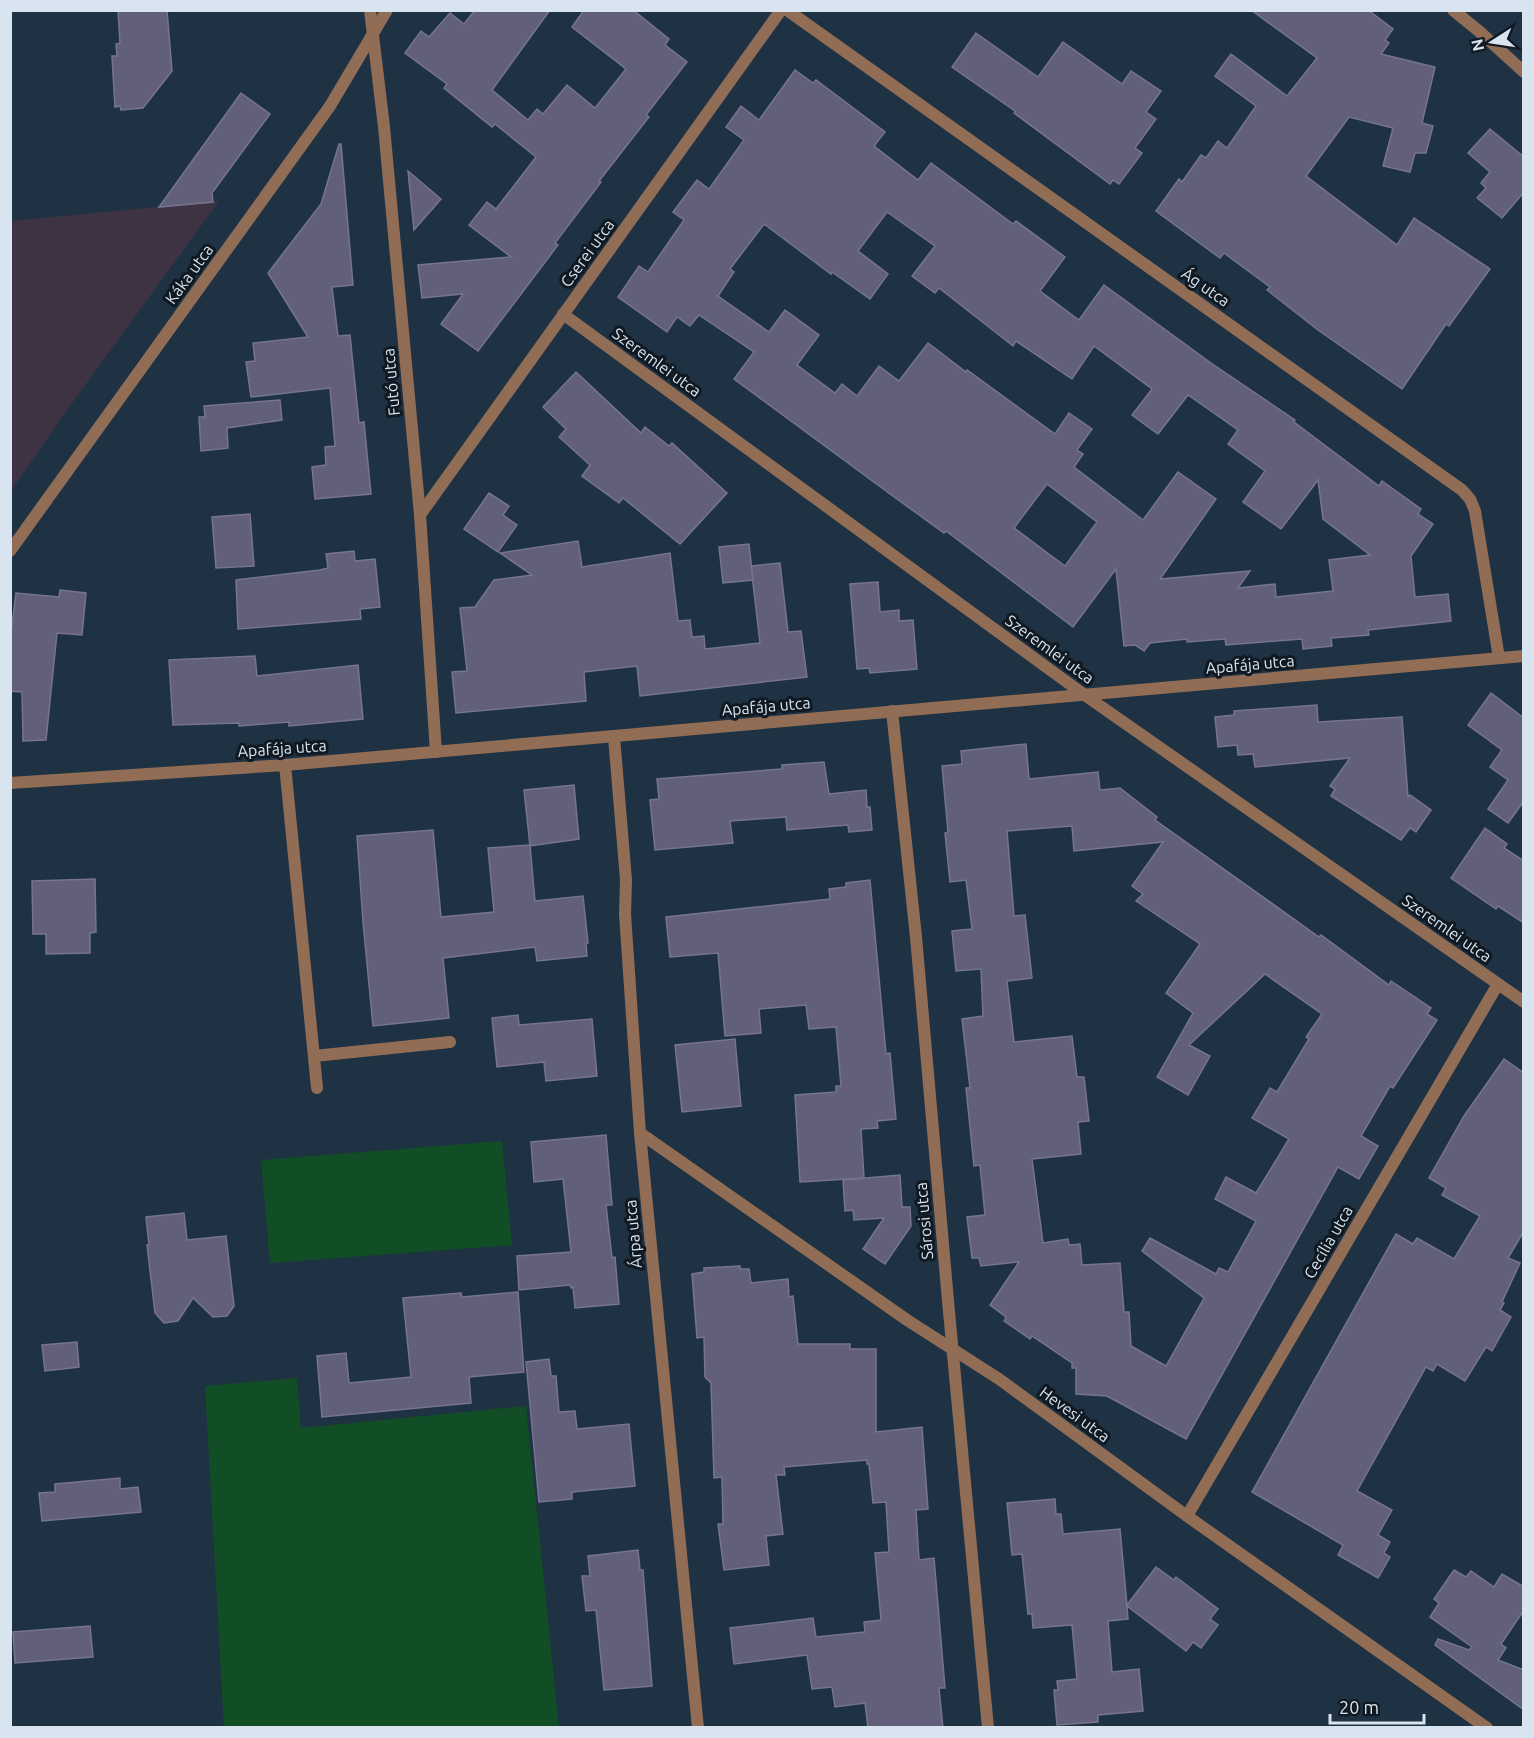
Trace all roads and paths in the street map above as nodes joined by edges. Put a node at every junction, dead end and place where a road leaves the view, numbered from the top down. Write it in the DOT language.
graph roads {
  1 [pos="370,10"];
  2 [pos="387,10"];
  3 [pos="781,10"];
  4 [pos="787,10"];
  5 [pos="1453,10"];
  6 [pos="372,36"];
  7 [pos="1524,72"];
  8 [pos="563,314"];
  9 [pos="420,515"];
  10 [pos="10,551"];
  11 [pos="1524,656"];
  12 [pos="1499,658"];
  13 [pos="1086,696"];
  14 [pos="892,711"];
  15 [pos="614,737"];
  16 [pos="436,752"];
  17 [pos="285,765"];
  18 [pos="10,783"];
  19 [pos="1498,984"];
  20 [pos="1524,1002"];
  21 [pos="450,1042"];
  22 [pos="314,1056"];
  23 [pos="317,1088"];
  24 [pos="640,1133"];
  25 [pos="953,1351"];
  26 [pos="1188,1516"];
  27 [pos="698,1728"];
  28 [pos="988,1728"];
  29 [pos="1487,1728"];
  1 -- 6 [label="street, Futó utca"];
  2 -- 6 [label="street, Káka utca"];
  3 -- 8 [label="street, Cserei utca"];
  4 -- 12 [label="street, Ág utca"];
  5 -- 7 [label="street"];
  6 -- 9 [label="street, Futó utca"];
  6 -- 10 [label="street, Káka utca"];
  8 -- 9 [label="street, Cserei utca"];
  8 -- 13 [label="street, Szeremlei utca"];
  9 -- 16 [label="street, Futó utca"];
  11 -- 12 [label="street, Apafája utca"];
  12 -- 13 [label="street, Apafája utca"];
  13 -- 14 [label="street, Apafája utca"];
  13 -- 19 [label="street, Szeremlei utca"];
  14 -- 15 [label="street, Apafája utca"];
  14 -- 25 [label="street, Sárosi utca"];
  15 -- 16 [label="street, Apafája utca"];
  15 -- 24 [label="street, Árpa utca"];
  16 -- 17 [label="street, Apafája utca"];
  17 -- 18 [label="street, Apafája utca"];
  17 -- 22 [label="street"];
  19 -- 20 [label="street, Szeremlei utca"];
  19 -- 26 [label="street, Cecília utca"];
  21 -- 22 [label="street"];
  22 -- 23 [label="street"];
  24 -- 25 [label="street, Hevesi utca"];
  24 -- 27 [label="street, Árpa utca"];
  25 -- 26 [label="street, Hevesi utca"];
  25 -- 28 [label="street, Sárosi utca"];
  26 -- 29 [label="street, Hevesi utca"];
}
